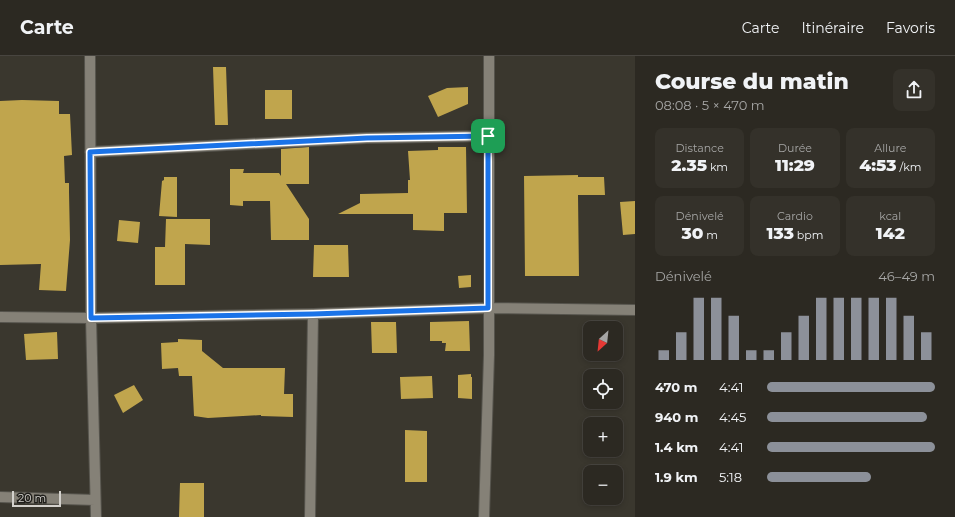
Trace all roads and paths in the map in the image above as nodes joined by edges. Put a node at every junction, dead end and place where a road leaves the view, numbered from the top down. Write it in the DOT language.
graph roads {
  1 [pos="90,56"];
  2 [pos="489,56"];
  3 [pos="488,136"];
  4 [pos="90,152"];
  5 [pos="488,308"];
  6 [pos="635,310"];
  7 [pos="313,314"];
  8 [pos="0,317"];
  9 [pos="91,318"];
  10 [pos="0,497"];
  11 [pos="95,500"];
  12 [pos="96,517"];
  13 [pos="310,517"];
  14 [pos="484,517"];
  1 -- 4 [label="street"];
  2 -- 3 [label="street"];
  3 -- 4 [label="street"];
  3 -- 5 [label="street"];
  4 -- 9 [label="street"];
  5 -- 6 [label="street"];
  5 -- 7 [label="street"];
  5 -- 14 [label="street"];
  7 -- 9 [label="street"];
  7 -- 13 [label="street"];
  8 -- 9 [label="street"];
  9 -- 11 [label="street"];
  10 -- 11 [label="street"];
  11 -- 12 [label="street"];
}
